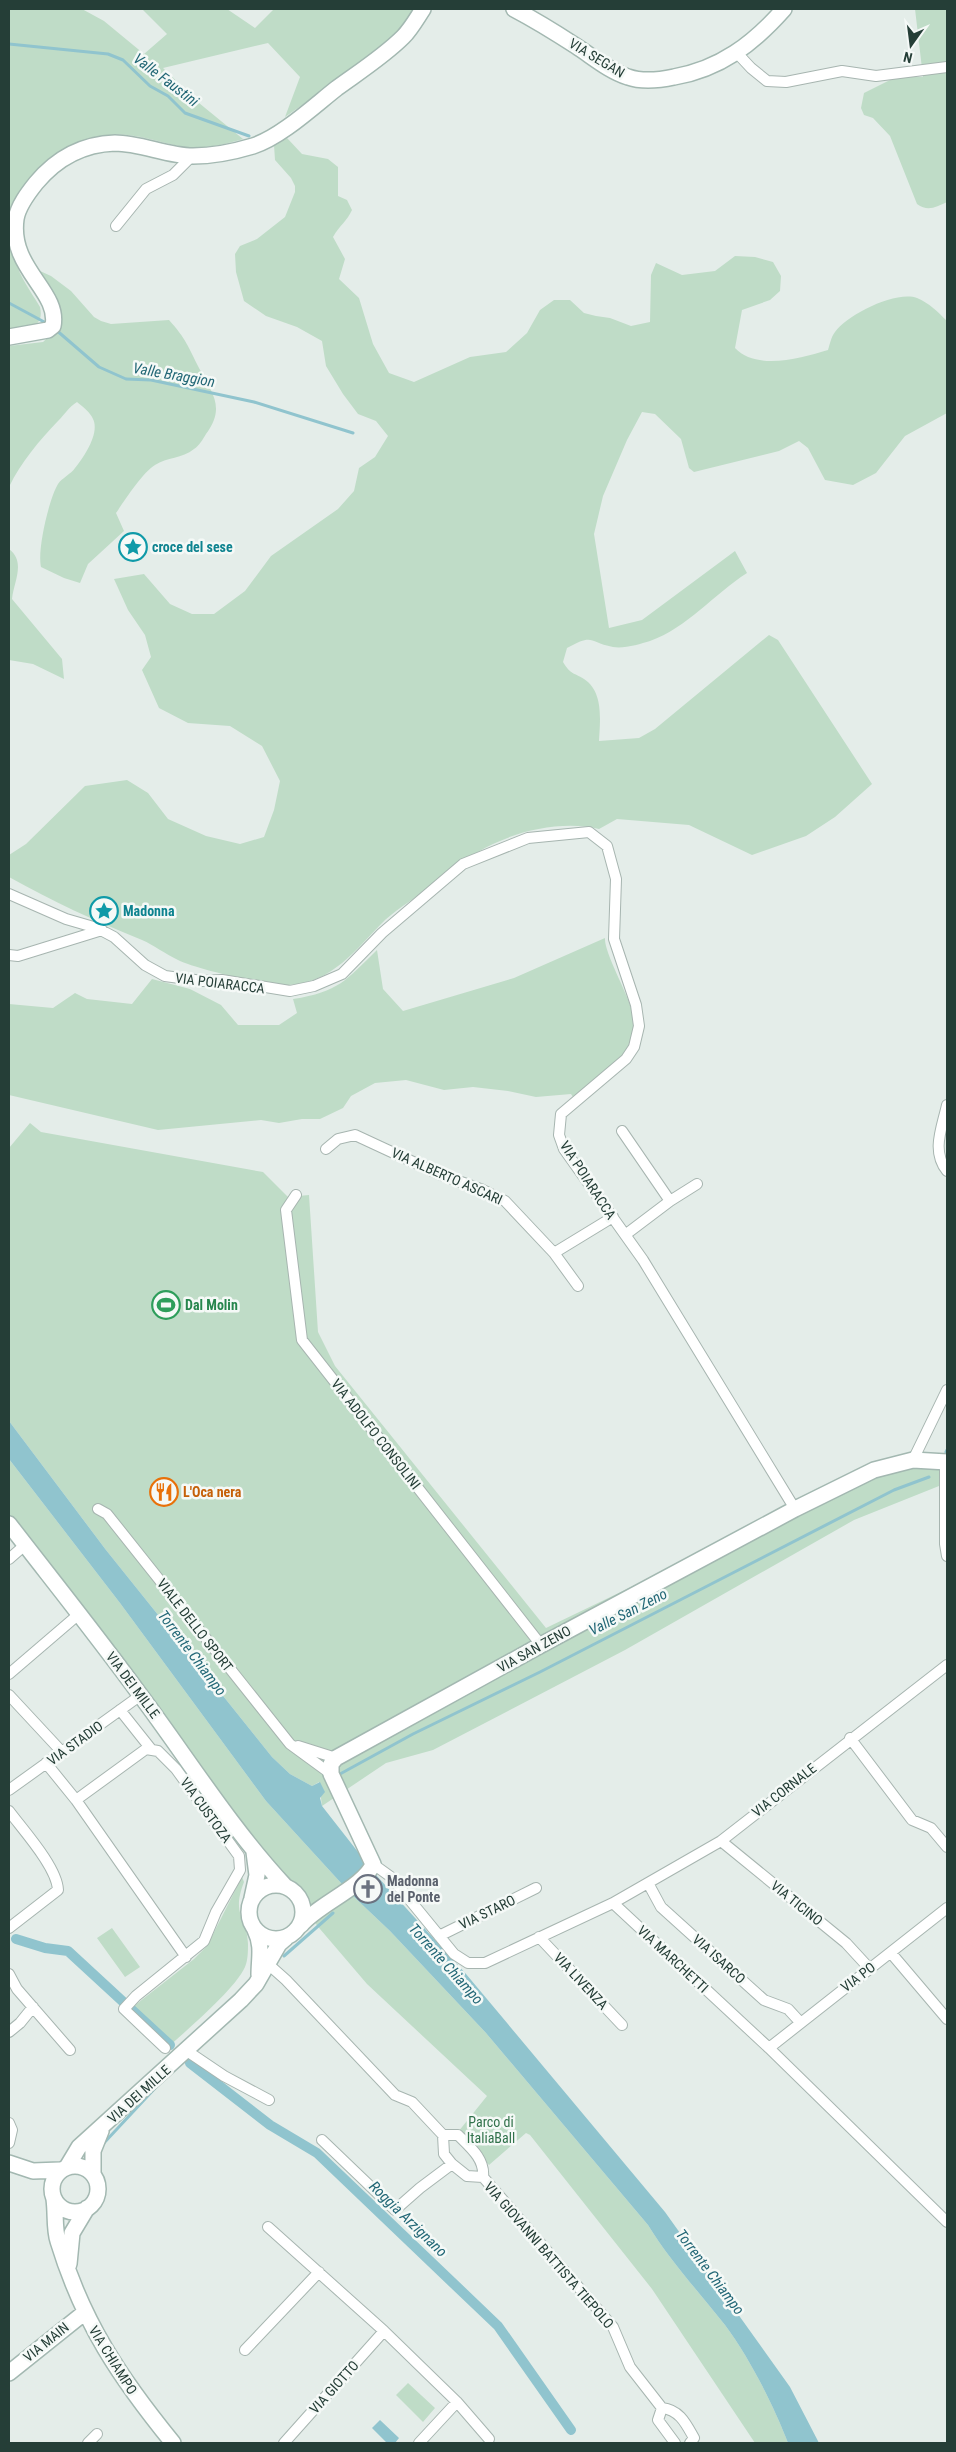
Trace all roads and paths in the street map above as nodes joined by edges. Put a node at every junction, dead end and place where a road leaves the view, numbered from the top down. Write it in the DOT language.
graph roads {
  1 [pos="423,9"];
  2 [pos="514,9"];
  3 [pos="784,9"];
  4 [pos="737,53"];
  5 [pos="947,67"];
  6 [pos="192,156"];
  7 [pos="116,226"];
  8 [pos="9,337"];
  9 [pos="9,894"];
  10 [pos="102,930"];
  11 [pos="9,955"];
  12 [pos="947,1105"];
  13 [pos="622,1131"];
  14 [pos="326,1149"];
  15 [pos="947,1171"];
  16 [pos="697,1184"];
  17 [pos="296,1195"];
  18 [pos="670,1201"];
  19 [pos="613,1217"];
  20 [pos="625,1235"];
  21 [pos="554,1253"];
  22 [pos="578,1286"];
  23 [pos="947,1390"];
  24 [pos="913,1460"];
  25 [pos="946,1462"];
  26 [pos="98,1508"];
  27 [pos="795,1509"];
  28 [pos="9,1524"];
  29 [pos="25,1545"];
  30 [pos="947,1556"];
  31 [pos="9,1559"];
  32 [pos="79,1614"];
  33 [pos="541,1645"];
  34 [pos="947,1665"];
  35 [pos="9,1674"];
  36 [pos="9,1695"];
  37 [pos="141,1695"];
  38 [pos="120,1710"];
  39 [pos="850,1738"];
  40 [pos="290,1744"];
  41 [pos="151,1749"];
  42 [pos="62,1752"];
  43 [pos="336,1758"];
  44 [pos="46,1764"];
  45 [pos="331,1774"];
  46 [pos="9,1790"];
  47 [pos="76,1800"];
  48 [pos="9,1811"];
  49 [pos="721,1841"];
  50 [pos="947,1847"];
  51 [pos="253,1848"];
  52 [pos="372,1867"];
  53 [pos="648,1883"];
  54 [pos="536,1888"];
  55 [pos="291,1890"];
  56 [pos="252,1899"];
  57 [pos="332,1900"];
  58 [pos="613,1903"];
  59 [pos="947,1908"];
  60 [pos="301,1925"];
  61 [pos="9,1928"];
  62 [pos="255,1930"];
  63 [pos="439,1936"];
  64 [pos="539,1937"];
  65 [pos="286,1938"];
  66 [pos="891,1953"];
  67 [pos="186,1957"];
  68 [pos="268,1964"];
  69 [pos="869,1968"];
  70 [pos="9,1974"];
  71 [pos="259,1979"];
  72 [pos="32,2007"];
  73 [pos="947,2019"];
  74 [pos="800,2022"];
  75 [pos="622,2025"];
  76 [pos="9,2032"];
  77 [pos="165,2048"];
  78 [pos="769,2048"];
  79 [pos="70,2050"];
  80 [pos="186,2051"];
  81 [pos="269,2100"];
  82 [pos="9,2124"];
  83 [pos="104,2125"];
  84 [pos="443,2135"];
  85 [pos="322,2140"];
  86 [pos="9,2143"];
  87 [pos="452,2164"];
  88 [pos="14,2165"];
  89 [pos="64,2168"];
  90 [pos="93,2174"];
  91 [pos="483,2177"];
  92 [pos="53,2195"];
  93 [pos="87,2208"];
  94 [pos="947,2222"];
  95 [pos="268,2227"];
  96 [pos="68,2268"];
  97 [pos="319,2272"];
  98 [pos="84,2313"];
  99 [pos="384,2331"];
  100 [pos="246,2350"];
  101 [pos="11,2366"];
  102 [pos="457,2402"];
  103 [pos="662,2408"];
  104 [pos="98,2434"];
  105 [pos="489,2439"];
  106 [pos="88,2443"];
  107 [pos="173,2443"];
  108 [pos="284,2443"];
  109 [pos="419,2443"];
  110 [pos="675,2443"];
  111 [pos="690,2443"];
  1 -- 6 [label="street"];
  2 -- 4 [label="street, VIA SEGAN"];
  3 -- 4 [label="street, VIA SEGAN"];
  4 -- 5 [label="street"];
  6 -- 7 [label="street"];
  6 -- 8 [label="street"];
  9 -- 10 [label="street, VIA POIARACCA"];
  10 -- 11 [label="street"];
  10 -- 19 [label="street, VIA POIARACCA"];
  12 -- 15 [label="street"];
  13 -- 18 [label="street"];
  14 -- 21 [label="street, VIA ALBERTO ASCARI"];
  16 -- 18 [label="street"];
  17 -- 33 [label="street, VIA ADOLFO CONSOLINI"];
  18 -- 20 [label="street"];
  19 -- 20 [label="street, VIA POIARACCA"];
  19 -- 21 [label="street"];
  20 -- 27 [label="street, VIA POIARACCA"];
  21 -- 22 [label="street, VIA ALBERTO ASCARI"];
  23 -- 24 [label="street"];
  24 -- 25 [label="street, VIA SAN ZENO"];
  24 -- 27 [label="street, VIA SAN ZENO"];
  25 -- 30 [label="street"];
  26 -- 40 [label="street, VIALE DELLO SPORT"];
  27 -- 33 [label="street, VIA SAN ZENO"];
  28 -- 29 [label="street, VIA DEI MILLE"];
  29 -- 31 [label="street"];
  29 -- 32 [label="street, VIA DEI MILLE"];
  32 -- 35 [label="street"];
  32 -- 37 [label="street, VIA DEI MILLE"];
  33 -- 43 [label="street, VIA SAN ZENO"];
  34 -- 39 [label="street, VIA CORNALE"];
  36 -- 42 [label="street"];
  37 -- 38 [label="street, VIA STADIO"];
  37 -- 51 [label="street, VIA DEI MILLE"];
  38 -- 41 [label="street, VIA CUSTOZA"];
  38 -- 42 [label="street, VIA STADIO"];
  39 -- 49 [label="street, VIA CORNALE"];
  39 -- 50 [label="street"];
  40 -- 43 [label="street"];
  40 -- 45 [label="street, VIALE DELLO SPORT"];
  41 -- 47 [label="street"];
  41 -- 67 [label="street, VIA CUSTOZA"];
  42 -- 44 [label="street, VIA STADIO"];
  43 -- 45 [label="street"];
  44 -- 46 [label="street, VIA STADIO"];
  44 -- 47 [label="street"];
  45 -- 52 [label="street"];
  47 -- 67 [label="street"];
  48 -- 61 [label="street"];
  49 -- 53 [label="street, VIA CORNALE"];
  49 -- 69 [label="street, VIA TICINO"];
  51 -- 55 [label="street, VIA DEI MILLE"];
  51 -- 56 [label="street, VIA DEI MILLE"];
  52 -- 57 [label="street"];
  52 -- 63 [label="street"];
  53 -- 58 [label="street, VIA CORNALE"];
  53 -- 74 [label="street, VIA ISARCO"];
  54 -- 63 [label="street, VIA STARO"];
  55 -- 56 [label="street"];
  55 -- 57 [label="street"];
  55 -- 60 [label="street, VIA DEI MILLE"];
  56 -- 62 [label="street, VIA DEI MILLE"];
  57 -- 60 [label="street"];
  58 -- 64 [label="street"];
  58 -- 78 [label="street, VIA MARCHETTI"];
  59 -- 66 [label="street, VIA PO"];
  60 -- 65 [label="street, VIA DEI MILLE"];
  62 -- 65 [label="street"];
  62 -- 71 [label="street, VIA DEI MILLE"];
  63 -- 64 [label="street"];
  64 -- 75 [label="street, VIA LIVENZA"];
  65 -- 68 [label="street, VIA DEI MILLE"];
  66 -- 69 [label="street, VIA PO"];
  66 -- 73 [label="street"];
  67 -- 77 [label="street, VIA CUSTOZA"];
  68 -- 71 [label="street, VIA DEI MILLE"];
  68 -- 84 [label="street, VIA GIOVANNI BATTISTA TIEPOLO"];
  69 -- 74 [label="street, VIA PO"];
  70 -- 72 [label="street"];
  71 -- 80 [label="street, VIA DEI MILLE"];
  72 -- 76 [label="street"];
  72 -- 79 [label="street"];
  74 -- 78 [label="street, VIA PO"];
  78 -- 94 [label="street, VIA MARCHETTI"];
  80 -- 81 [label="street"];
  80 -- 83 [label="street, VIA DEI MILLE"];
  82 -- 86 [label="street"];
  83 -- 89 [label="street, VIA DEI MILLE"];
  83 -- 90 [label="street, VIA DEI MILLE"];
  84 -- 87 [label="street"];
  84 -- 91 [label="street, VIA GIOVANNI BATTISTA TIEPOLO"];
  85 -- 87 [label="street"];
  87 -- 91 [label="street, VIA GIOVANNI BATTISTA TIEPOLO"];
  88 -- 89 [label="street"];
  88 -- 92 [label="street"];
  89 -- 90 [label="street"];
  89 -- 92 [label="street, VIA DEI MILLE"];
  90 -- 93 [label="street, VIA DEI MILLE"];
  91 -- 103 [label="street, VIA GIOVANNI BATTISTA TIEPOLO"];
  92 -- 93 [label="street"];
  92 -- 96 [label="street, VIA CHIAMPO"];
  93 -- 96 [label="street, VIA CHIAMPO"];
  95 -- 97 [label="street"];
  96 -- 98 [label="street, VIA CHIAMPO"];
  97 -- 99 [label="street"];
  97 -- 100 [label="street"];
  98 -- 101 [label="street, VIA MAIN"];
  98 -- 107 [label="street, VIA CHIAMPO"];
  99 -- 102 [label="street"];
  99 -- 108 [label="street, VIA GIOTTO"];
  102 -- 105 [label="street"];
  102 -- 109 [label="street"];
  103 -- 110 [label="street, VIA GIOVANNI BATTISTA TIEPOLO"];
  103 -- 111 [label="street, VIA GIOVANNI BATTISTA TIEPOLO"];
  104 -- 106 [label="street"];
}
